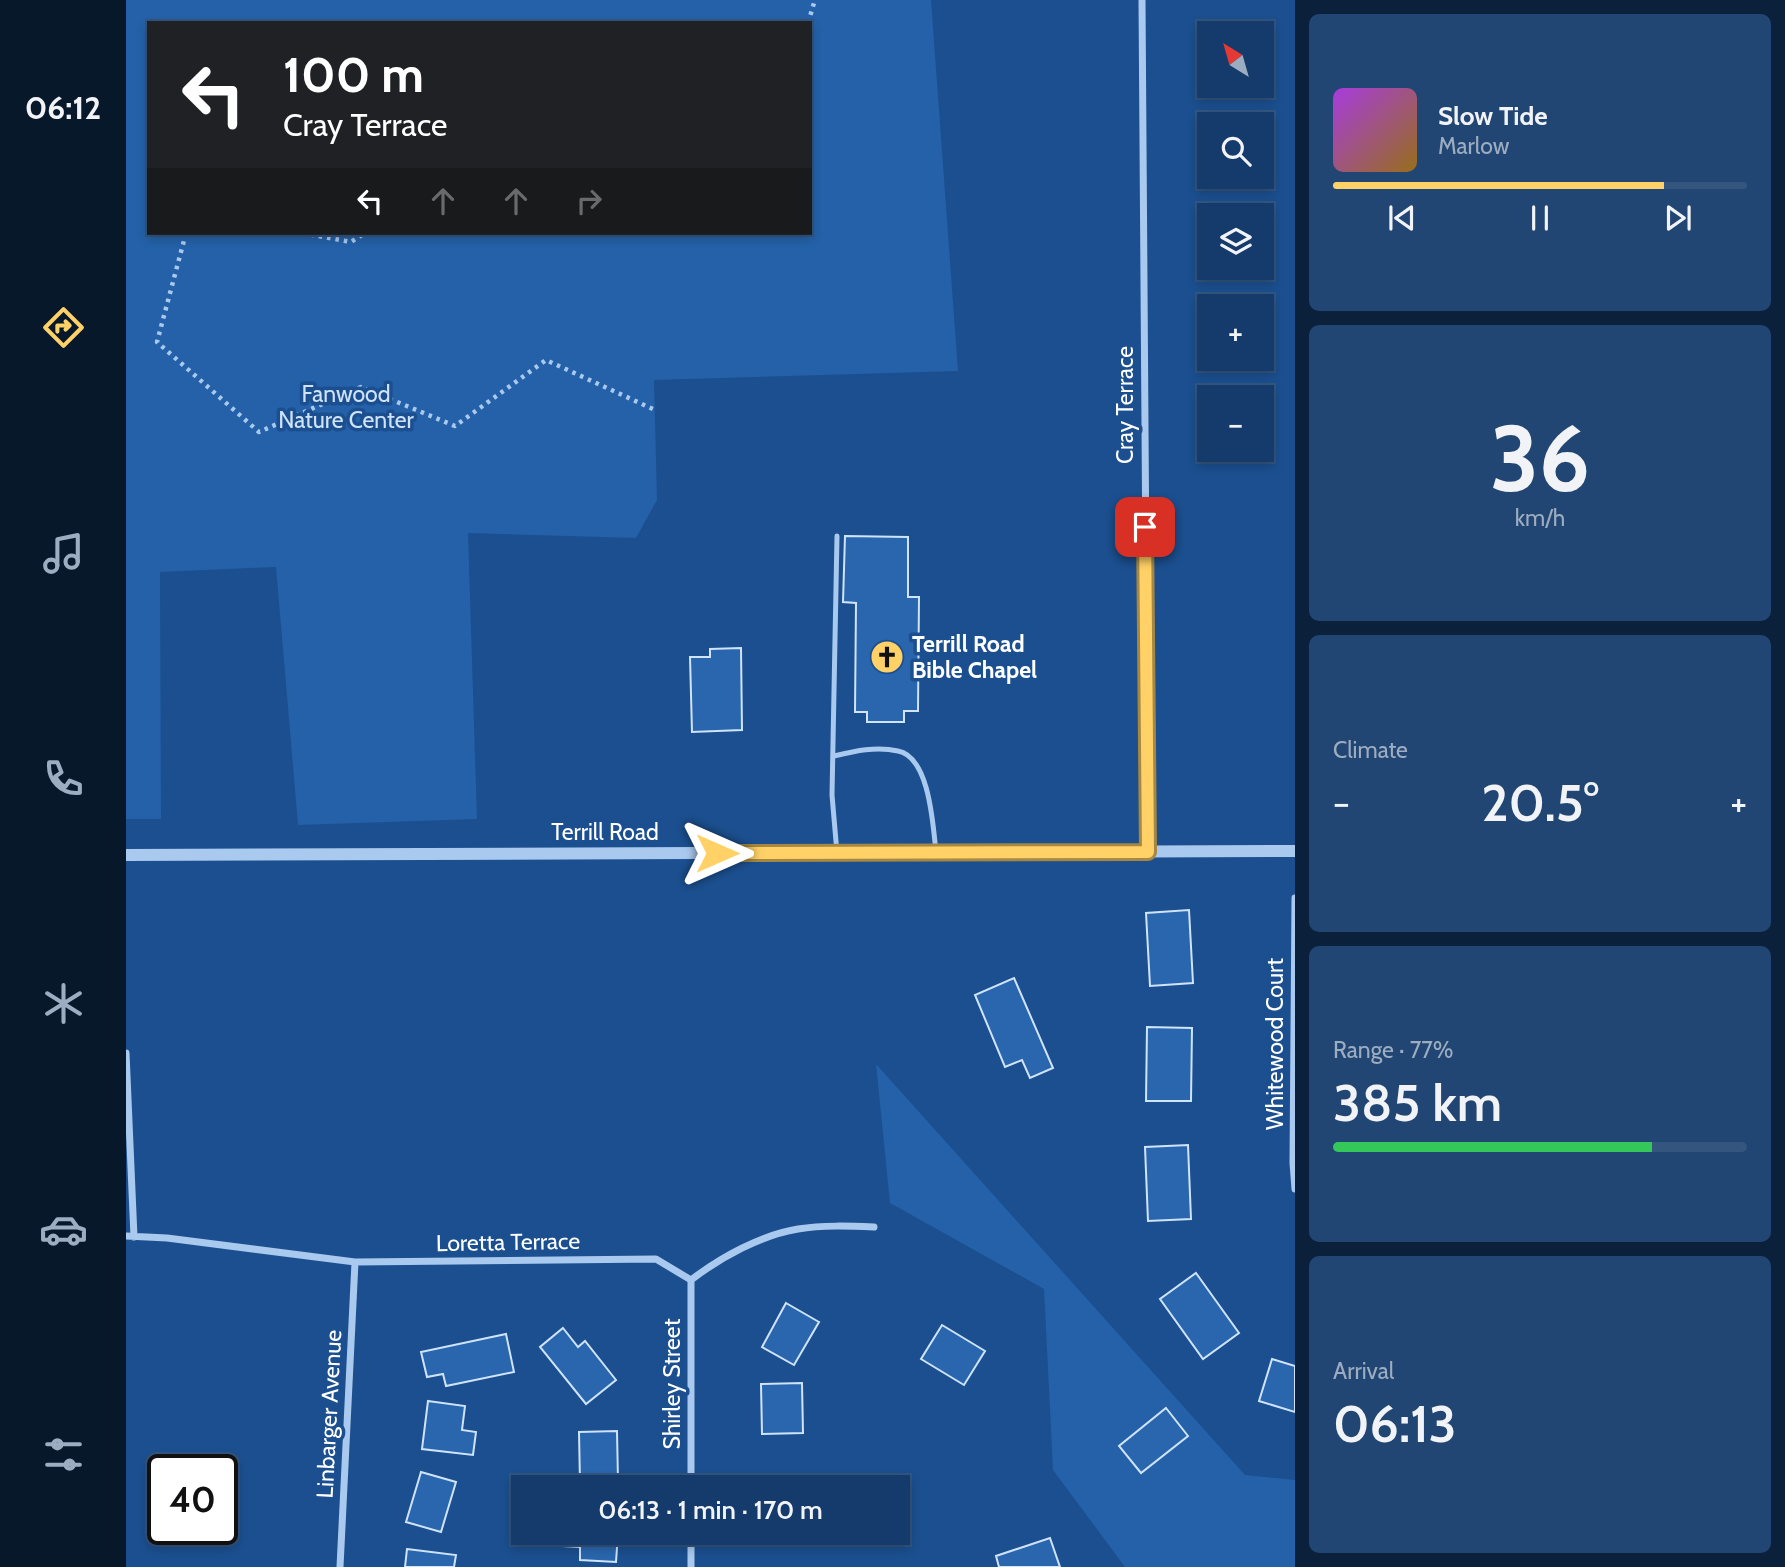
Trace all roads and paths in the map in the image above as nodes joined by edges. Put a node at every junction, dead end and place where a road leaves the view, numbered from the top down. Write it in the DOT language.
graph roads {
  1 [pos="816,0"];
  2 [pos="1142,0"];
  3 [pos="809,21"];
  4 [pos="185,235"];
  5 [pos="313,235"];
  6 [pos="362,235"];
  7 [pos="655,410"];
  8 [pos="837,536"];
  9 [pos="834,756"];
  10 [pos="1295,851"];
  11 [pos="936,852"];
  12 [pos="1148,852"];
  13 [pos="837,853"];
  14 [pos="126,855"];
  15 [pos="1295,898"];
  16 [pos="126,1054"];
  17 [pos="1295,1189"];
  18 [pos="874,1227"];
  19 [pos="130,1236"];
  20 [pos="355,1262"];
  21 [pos="691,1280"];
  22 [pos="691,1475"];
  23 [pos="691,1545"];
  24 [pos="340,1567"];
  25 [pos="691,1567"];
  1 -- 3 [label="path"];
  2 -- 12 [label="street, Cray Terrace"];
  4 -- 7 [label="path"];
  5 -- 6 [label="path"];
  8 -- 9 [label="lane"];
  9 -- 11 [label="lane"];
  9 -- 13 [label="lane"];
  10 -- 12 [label="street, Terrill Road"];
  11 -- 12 [label="street, Terrill Road"];
  11 -- 13 [label="street, Terrill Road"];
  13 -- 14 [label="street, Terrill Road"];
  15 -- 17 [label="street, Whitewood Court"];
  16 -- 19 [label="street"];
  18 -- 21 [label="street"];
  19 -- 20 [label="street, Loretta Terrace"];
  20 -- 21 [label="street, Loretta Terrace"];
  20 -- 24 [label="street, Linbarger Avenue"];
  21 -- 22 [label="street, Shirley Street"];
  23 -- 25 [label="street"];
}
